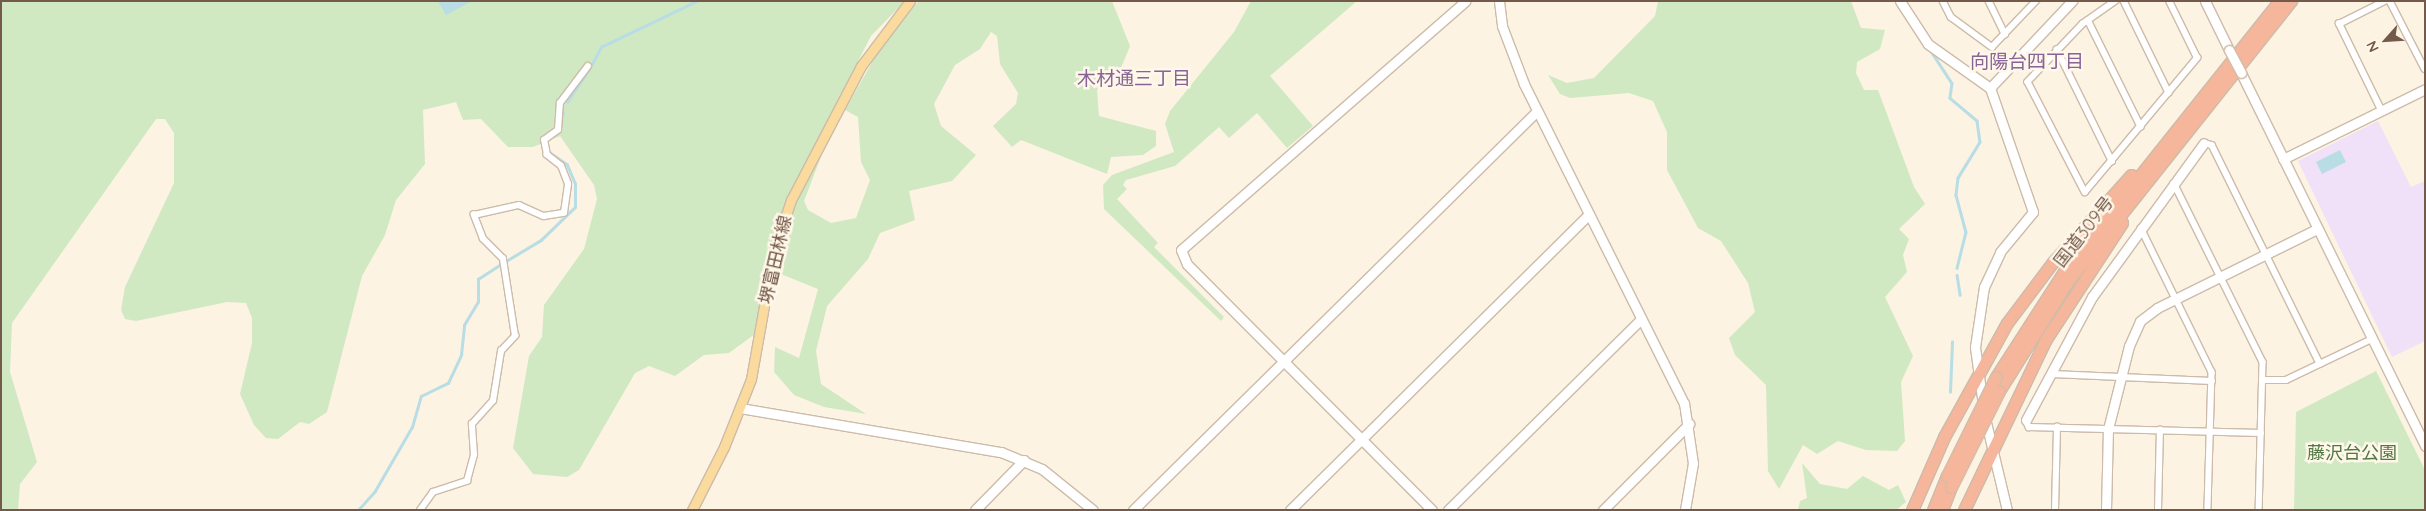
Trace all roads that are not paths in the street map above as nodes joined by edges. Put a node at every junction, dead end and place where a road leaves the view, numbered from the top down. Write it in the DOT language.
graph roads {
  1 [pos="910,1"];
  2 [pos="1465,1"];
  3 [pos="1499,1"];
  4 [pos="1900,1"];
  5 [pos="1944,1"];
  6 [pos="1989,1"];
  7 [pos="2035,1"];
  8 [pos="2072,1"];
  9 [pos="2116,1"];
  10 [pos="2124,1"];
  11 [pos="2169,1"];
  12 [pos="2205,1"];
  13 [pos="2279,1"];
  14 [pos="2291,1"];
  15 [pos="2385,1"];
  16 [pos="2390,1"];
  17 [pos="2088,20"];
  18 [pos="2005,34"];
  19 [pos="2057,49"];
  20 [pos="588,66"];
  21 [pos="2425,69"];
  22 [pos="1990,88"];
  23 [pos="2425,89"];
  24 [pos="2169,93"];
  25 [pos="1537,110"];
  26 [pos="2381,110"];
  27 [pos="2141,127"];
  28 [pos="2170,138"];
  29 [pos="2204,143"];
  30 [pos="2169,153"];
  31 [pos="2283,159"];
  32 [pos="2112,161"];
  33 [pos="2174,183"];
  34 [pos="1588,215"];
  35 [pos="2141,228"];
  36 [pos="2317,228"];
  37 [pos="2266,254"];
  38 [pos="2220,276"];
  39 [pos="2176,298"];
  40 [pos="1642,319"];
  41 [pos="2372,339"];
  42 [pos="1284,361"];
  43 [pos="2320,364"];
  44 [pos="2052,374"];
  45 [pos="1978,376"];
  46 [pos="2121,379"];
  47 [pos="2262,380"];
  48 [pos="2212,381"];
  49 [pos="740,408"];
  50 [pos="2026,420"];
  51 [pos="1689,424"];
  52 [pos="2057,427"];
  53 [pos="2108,429"];
  54 [pos="2160,430"];
  55 [pos="2210,431"];
  56 [pos="2261,433"];
  57 [pos="1362,440"];
  58 [pos="2425,446"];
  59 [pos="1992,450"];
  60 [pos="1024,460"];
  61 [pos="1949,481"];
  62 [pos="420,510"];
  63 [pos="692,510"];
  64 [pos="975,510"];
  65 [pos="1093,510"];
  66 [pos="1133,510"];
  67 [pos="1290,510"];
  68 [pos="1432,510"];
  69 [pos="1448,510"];
  70 [pos="1603,510"];
  71 [pos="1685,510"];
  72 [pos="1912,510"];
  73 [pos="1933,510"];
  74 [pos="1942,510"];
  75 [pos="1964,510"];
  76 [pos="2007,510"];
  77 [pos="2055,510"];
  78 [pos="2106,510"];
  79 [pos="2158,510"];
  80 [pos="2208,510"];
  81 [pos="2259,510"];
  1 -- 49 [label="main road, 堺富田林線"];
  2 -- 42 [label="street"];
  3 -- 25 [label="street"];
  4 -- 22 [label="street"];
  5 -- 18 [label="street"];
  6 -- 18 [label="street"];
  7 -- 18 [label="street"];
  8 -- 22 [label="street"];
  9 -- 17 [label="street"];
  10 -- 24 [label="street"];
  11 -- 24 [label="street"];
  12 -- 31 [label="street, bridge"];
  13 -- 28 [label="highway, 国道309号"];
  14 -- 30 [label="highway, 国道309号"];
  15 -- 26 [label="street"];
  16 -- 21 [label="street"];
  17 -- 19 [label="street"];
  17 -- 27 [label="street"];
  19 -- 32 [label="street"];
  19 -- 32 [label="street"];
  20 -- 62 [label="street"];
  22 -- 45 [label="street"];
  23 -- 26 [label="street"];
  24 -- 27 [label="street"];
  25 -- 34 [label="street"];
  25 -- 42 [label="street"];
  26 -- 31 [label="street"];
  27 -- 32 [label="street"];
  28 -- 45 [label="highway"];
  28 -- 61 [label="highway, 国道309号, bridge"];
  29 -- 33 [label="street"];
  29 -- 37 [label="street"];
  30 -- 59 [label="highway"];
  30 -- 61 [label="highway, 国道309号, bridge"];
  31 -- 36 [label="street"];
  33 -- 35 [label="street"];
  33 -- 38 [label="street"];
  34 -- 40 [label="street"];
  34 -- 57 [label="street"];
  35 -- 39 [label="street"];
  35 -- 44 [label="street"];
  36 -- 37 [label="street"];
  36 -- 41 [label="street"];
  37 -- 38 [label="street"];
  37 -- 43 [label="street"];
  38 -- 39 [label="street"];
  38 -- 47 [label="street"];
  39 -- 46 [label="street"];
  39 -- 48 [label="street"];
  40 -- 51 [label="street"];
  40 -- 69 [label="street"];
  41 -- 43 [label="street"];
  41 -- 58 [label="street"];
  42 -- 57 [label="street"];
  42 -- 66 [label="street"];
  43 -- 47 [label="street"];
  44 -- 46 [label="street"];
  44 -- 50 [label="street"];
  45 -- 59 [label="street"];
  45 -- 72 [label="highway"];
  46 -- 48 [label="street"];
  46 -- 53 [label="street"];
  47 -- 56 [label="street"];
  48 -- 55 [label="street"];
  49 -- 60 [label="street"];
  49 -- 63 [label="main road, 堺富田林線"];
  50 -- 52 [label="street"];
  51 -- 70 [label="street"];
  51 -- 71 [label="street"];
  52 -- 53 [label="street"];
  52 -- 77 [label="street"];
  53 -- 54 [label="street"];
  53 -- 78 [label="street"];
  54 -- 55 [label="street"];
  54 -- 79 [label="street"];
  55 -- 56 [label="street"];
  55 -- 80 [label="street"];
  56 -- 81 [label="street"];
  57 -- 67 [label="street"];
  57 -- 68 [label="street"];
  59 -- 75 [label="highway"];
  59 -- 76 [label="street"];
  60 -- 64 [label="street"];
  60 -- 65 [label="street"];
  61 -- 73 [label="highway, 国道309号"];
  61 -- 74 [label="highway, 国道309号"];
}
